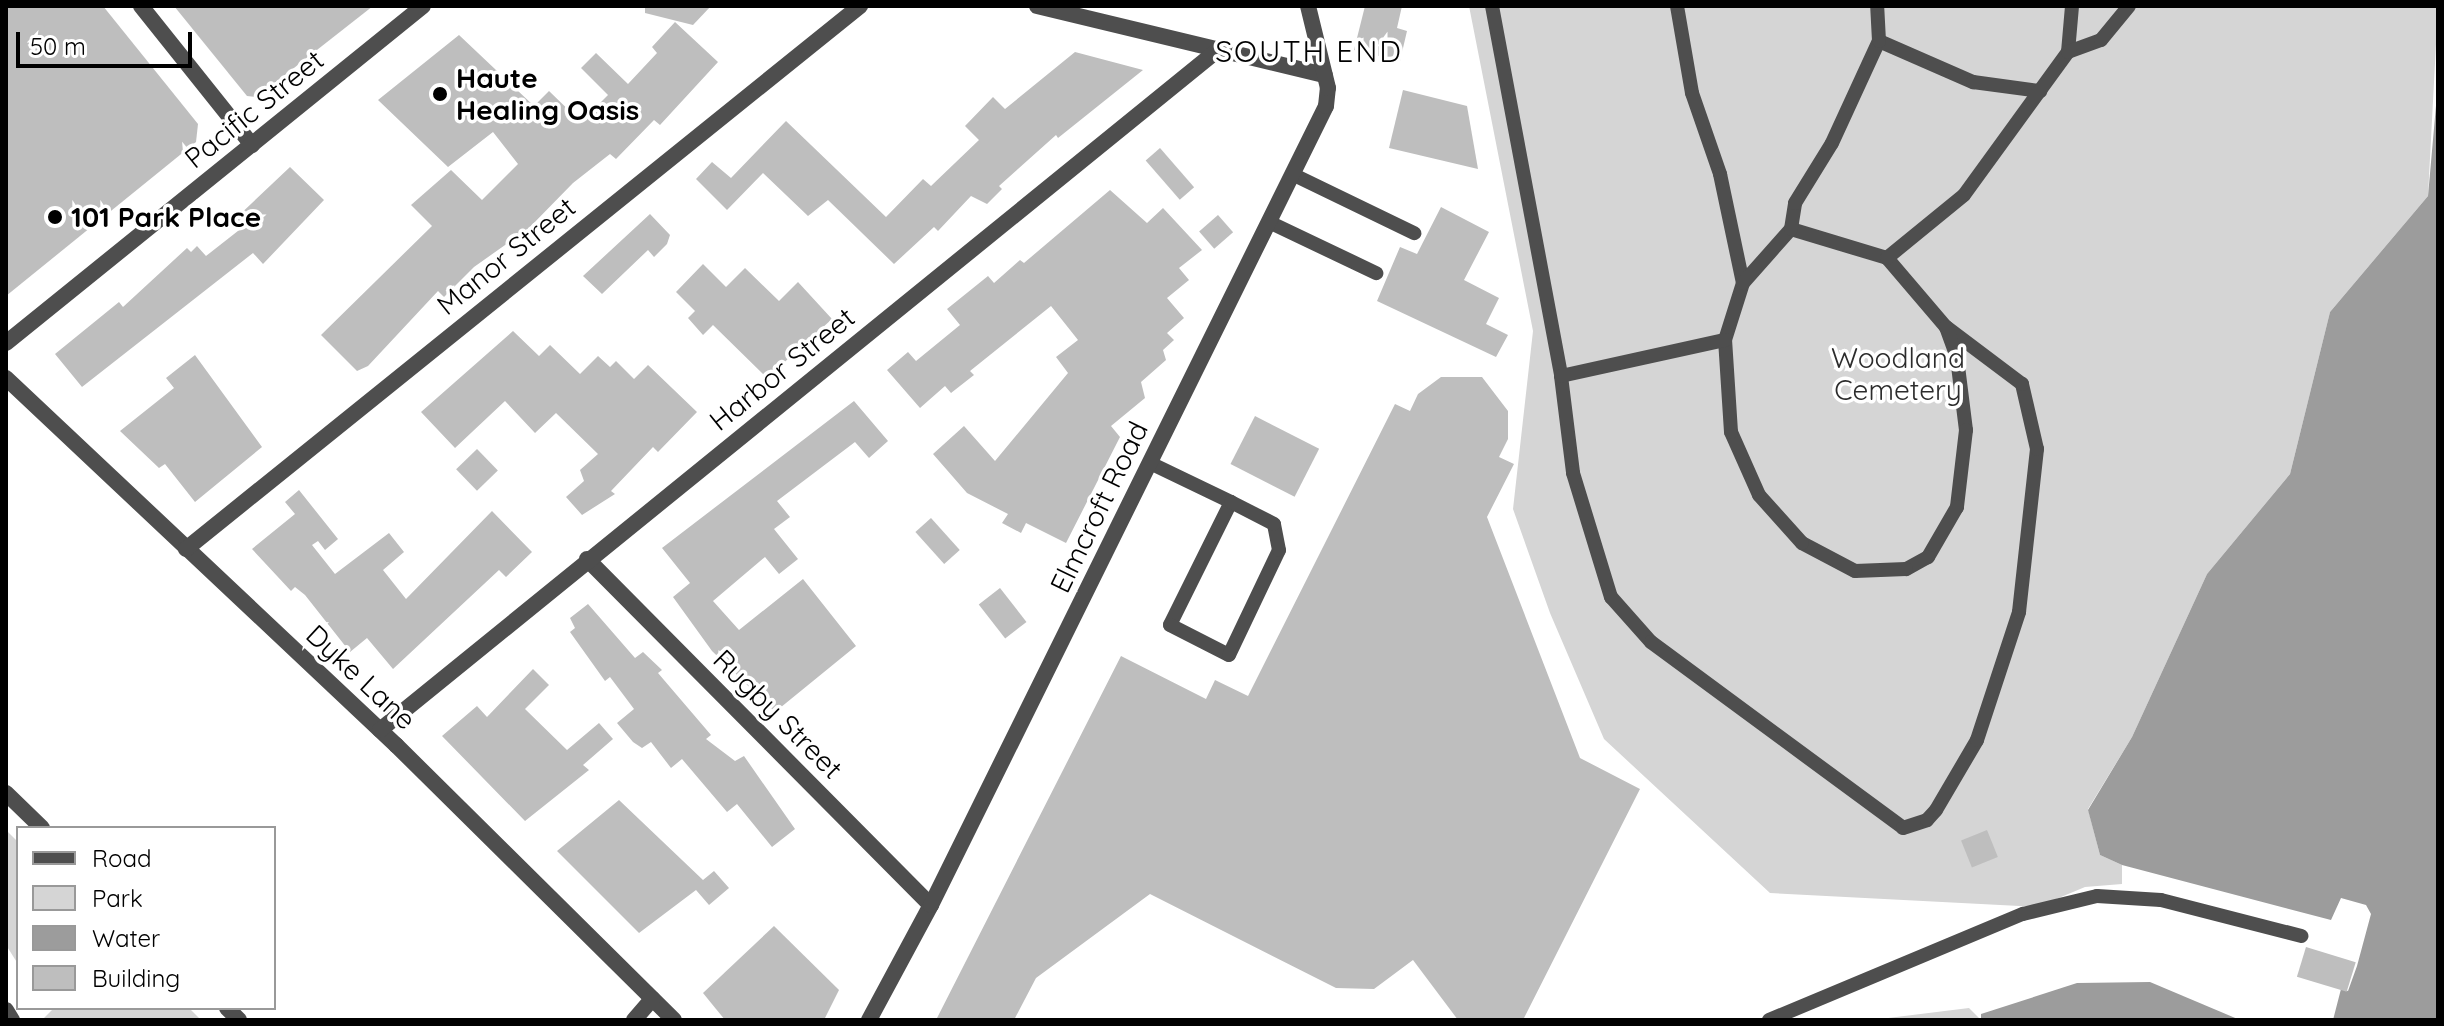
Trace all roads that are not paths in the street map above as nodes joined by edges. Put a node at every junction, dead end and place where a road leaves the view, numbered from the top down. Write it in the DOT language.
graph roads {
  1 [pos="141,6"];
  2 [pos="423,6"];
  3 [pos="860,6"];
  4 [pos="1037,6"];
  5 [pos="1308,6"];
  6 [pos="1492,6"];
  7 [pos="1677,6"];
  8 [pos="1877,6"];
  9 [pos="2072,6"];
  10 [pos="2129,6"];
  11 [pos="1879,41"];
  12 [pos="1218,50"];
  13 [pos="2068,52"];
  14 [pos="1325,75"];
  15 [pos="2040,91"];
  16 [pos="252,145"];
  17 [pos="1292,174"];
  18 [pos="1269,222"];
  19 [pos="1791,229"];
  20 [pos="1414,233"];
  21 [pos="1887,258"];
  22 [pos="1376,273"];
  23 [pos="1743,283"];
  24 [pos="1946,327"];
  25 [pos="1725,340"];
  26 [pos="6,343"];
  27 [pos="1561,376"];
  28 [pos="6,378"];
  29 [pos="1150,463"];
  30 [pos="1231,502"];
  31 [pos="186,549"];
  32 [pos="587,559"];
  33 [pos="380,730"];
  34 [pos="6,793"];
  35 [pos="40,826"];
  36 [pos="931,905"];
  37 [pos="2301,936"];
  38 [pos="652,999"];
  39 [pos="6,1010"];
  40 [pos="12,1020"];
  41 [pos="634,1020"];
  42 [pos="674,1020"];
  43 [pos="869,1020"];
  44 [pos="1769,1020"];
  1 -- 16 [label="street"];
  2 -- 16 [label="street, Pacific Street"];
  3 -- 31 [label="street, Manor Street"];
  4 -- 12 [label="street"];
  5 -- 14 [label="street, Elmcroft Road"];
  6 -- 27 [label="lane"];
  7 -- 23 [label="lane"];
  8 -- 11 [label="lane"];
  9 -- 13 [label="lane"];
  10 -- 13 [label="lane"];
  11 -- 15 [label="lane"];
  11 -- 19 [label="lane"];
  12 -- 14 [label="street"];
  12 -- 32 [label="street, Harbor Street"];
  13 -- 15 [label="lane"];
  14 -- 17 [label="street, Elmcroft Road"];
  15 -- 21 [label="lane"];
  16 -- 26 [label="street, Pacific Street"];
  17 -- 18 [label="street, Elmcroft Road"];
  17 -- 20 [label="lane"];
  18 -- 22 [label="lane"];
  18 -- 29 [label="street, Elmcroft Road"];
  19 -- 21 [label="lane"];
  19 -- 23 [label="lane"];
  21 -- 24 [label="lane"];
  23 -- 25 [label="lane"];
  24 -- 25 [label="lane"];
  24 -- 27 [label="lane"];
  25 -- 27 [label="lane"];
  28 -- 31 [label="street, Dyke Lane"];
  29 -- 30 [label="lane"];
  29 -- 36 [label="street, Elmcroft Road"];
  30 -- 30 [label="lane"];
  31 -- 33 [label="street, Dyke Lane"];
  32 -- 33 [label="street, Harbor Street"];
  32 -- 36 [label="street, Rugby Street"];
  33 -- 38 [label="street, Dyke Lane"];
  34 -- 35 [label="street"];
  36 -- 43 [label="street, Elmcroft Road"];
  37 -- 44 [label="lane"];
  38 -- 41 [label="street"];
  38 -- 42 [label="street, Dyke Lane"];
  39 -- 40 [label="street"];
}
